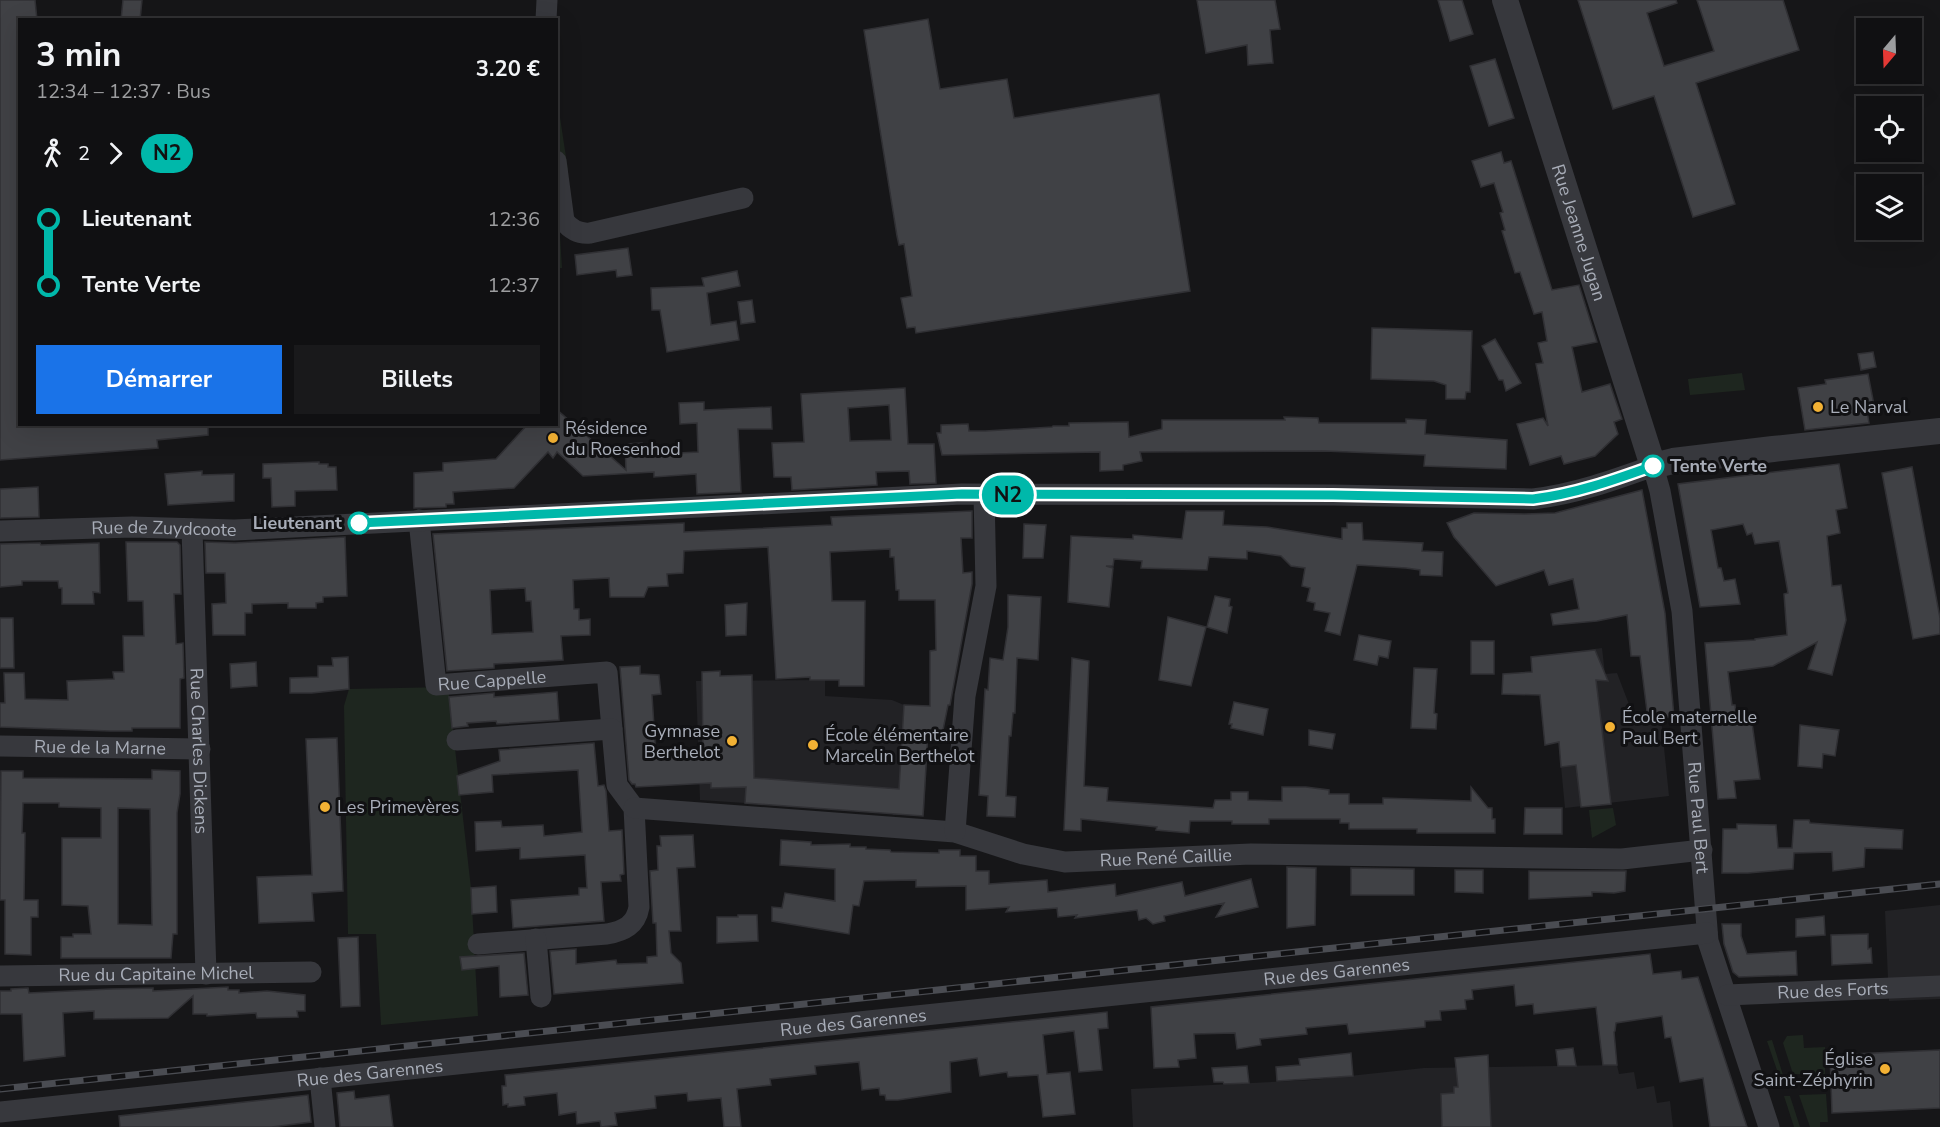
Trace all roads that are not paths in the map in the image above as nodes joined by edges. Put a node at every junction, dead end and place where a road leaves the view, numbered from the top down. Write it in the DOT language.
graph roads {
  1 [pos="547,0"];
  2 [pos="1505,0"];
  3 [pos="546,18"];
  4 [pos="558,176"];
  5 [pos="743,198"];
  6 [pos="1940,431"];
  7 [pos="1653,466"];
  8 [pos="984,494"];
  9 [pos="419,520"];
  10 [pos="192,529"];
  11 [pos="0,531"];
  12 [pos="612,729"];
  13 [pos="457,740"];
  14 [pos="0,746"];
  15 [pos="200,748"];
  16 [pos="634,808"];
  17 [pos="955,832"];
  18 [pos="1702,850"];
  19 [pos="1707,933"];
  20 [pos="536,939"];
  21 [pos="478,944"];
  22 [pos="311,972"];
  23 [pos="206,974"];
  24 [pos="0,976"];
  25 [pos="1940,986"];
  26 [pos="1727,995"];
  27 [pos="541,996"];
  28 [pos="320,1078"];
  29 [pos="0,1112"];
  30 [pos="325,1127"];
  31 [pos="1769,1127"];
  1 -- 3 [label="street"];
  2 -- 7 [label="street, Rue Jeanne Jugan"];
  4 -- 5 [label="street"];
  6 -- 7 [label="street"];
  7 -- 8 [label="street, Rue de Zuydcoote"];
  7 -- 18 [label="street, Rue Paul Bert"];
  8 -- 9 [label="street, Rue de Zuydcoote"];
  8 -- 17 [label="street"];
  9 -- 10 [label="street, Rue de Zuydcoote"];
  9 -- 12 [label="street, Rue Cappelle"];
  10 -- 11 [label="street, Rue de Zuydcoote"];
  10 -- 15 [label="street, Rue Charles Dickens"];
  12 -- 13 [label="street"];
  12 -- 16 [label="street"];
  14 -- 15 [label="street, Rue de la Marne"];
  15 -- 23 [label="street, Rue Charles Dickens"];
  16 -- 17 [label="street, Rue René Caillie"];
  16 -- 20 [label="street"];
  17 -- 18 [label="street, Rue René Caillie"];
  18 -- 19 [label="street, Rue Paul Bert"];
  19 -- 26 [label="street, Rue Paul Bert"];
  19 -- 28 [label="street, Rue des Garennes"];
  20 -- 21 [label="street"];
  20 -- 27 [label="street"];
  22 -- 23 [label="street, Rue du Capitaine Michel"];
  23 -- 24 [label="street, Rue du Capitaine Michel"];
  25 -- 26 [label="street, Rue des Forts"];
  26 -- 31 [label="street, Rue Paul Bert"];
  28 -- 29 [label="street, Rue des Garennes"];
  28 -- 30 [label="street"];
}
